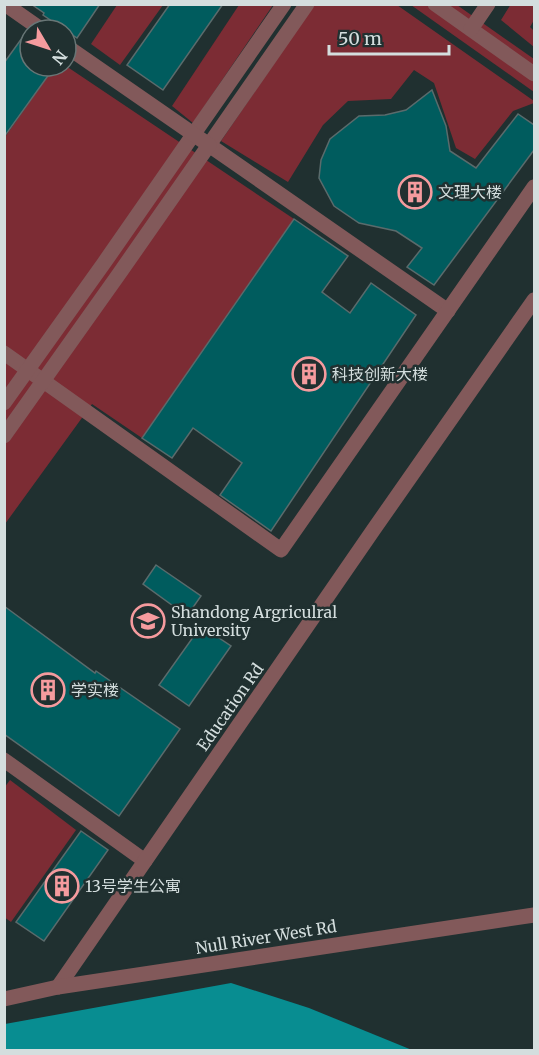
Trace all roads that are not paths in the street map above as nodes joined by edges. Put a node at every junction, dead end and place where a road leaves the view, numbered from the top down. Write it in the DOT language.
graph roads {
  1 [pos="5,4"];
  2 [pos="284,4"];
  3 [pos="307,4"];
  4 [pos="435,4"];
  5 [pos="488,4"];
  6 [pos="25,18"];
  7 [pos="471,29"];
  8 [pos="78,54"];
  9 [pos="534,74"];
  10 [pos="193,134"];
  11 [pos="209,145"];
  12 [pos="534,187"];
  13 [pos="534,300"];
  14 [pos="448,311"];
  15 [pos="4,353"];
  16 [pos="29,370"];
  17 [pos="44,380"];
  18 [pos="4,403"];
  19 [pos="4,436"];
  20 [pos="4,760"];
  21 [pos="145,861"];
  22 [pos="534,915"];
  23 [pos="58,987"];
  24 [pos="4,999"];
  1 -- 6 [label="street"];
  2 -- 10 [label="street"];
  3 -- 11 [label="street"];
  4 -- 7 [label="street"];
  5 -- 7 [label="street"];
  7 -- 9 [label="street"];
  8 -- 10 [label="street"];
  10 -- 11 [label="street"];
  10 -- 16 [label="street"];
  11 -- 14 [label="street"];
  11 -- 17 [label="street"];
  12 -- 14 [label="street"];
  13 -- 21 [label="street, Education Rd"];
  14 -- 17 [label="street"];
  15 -- 16 [label="street"];
  16 -- 17 [label="street"];
  16 -- 18 [label="street"];
  17 -- 19 [label="street"];
  20 -- 21 [label="street"];
  21 -- 23 [label="street, Education Rd"];
  22 -- 23 [label="street, Null River West Rd"];
  23 -- 24 [label="street, Null River West Rd"];
}
